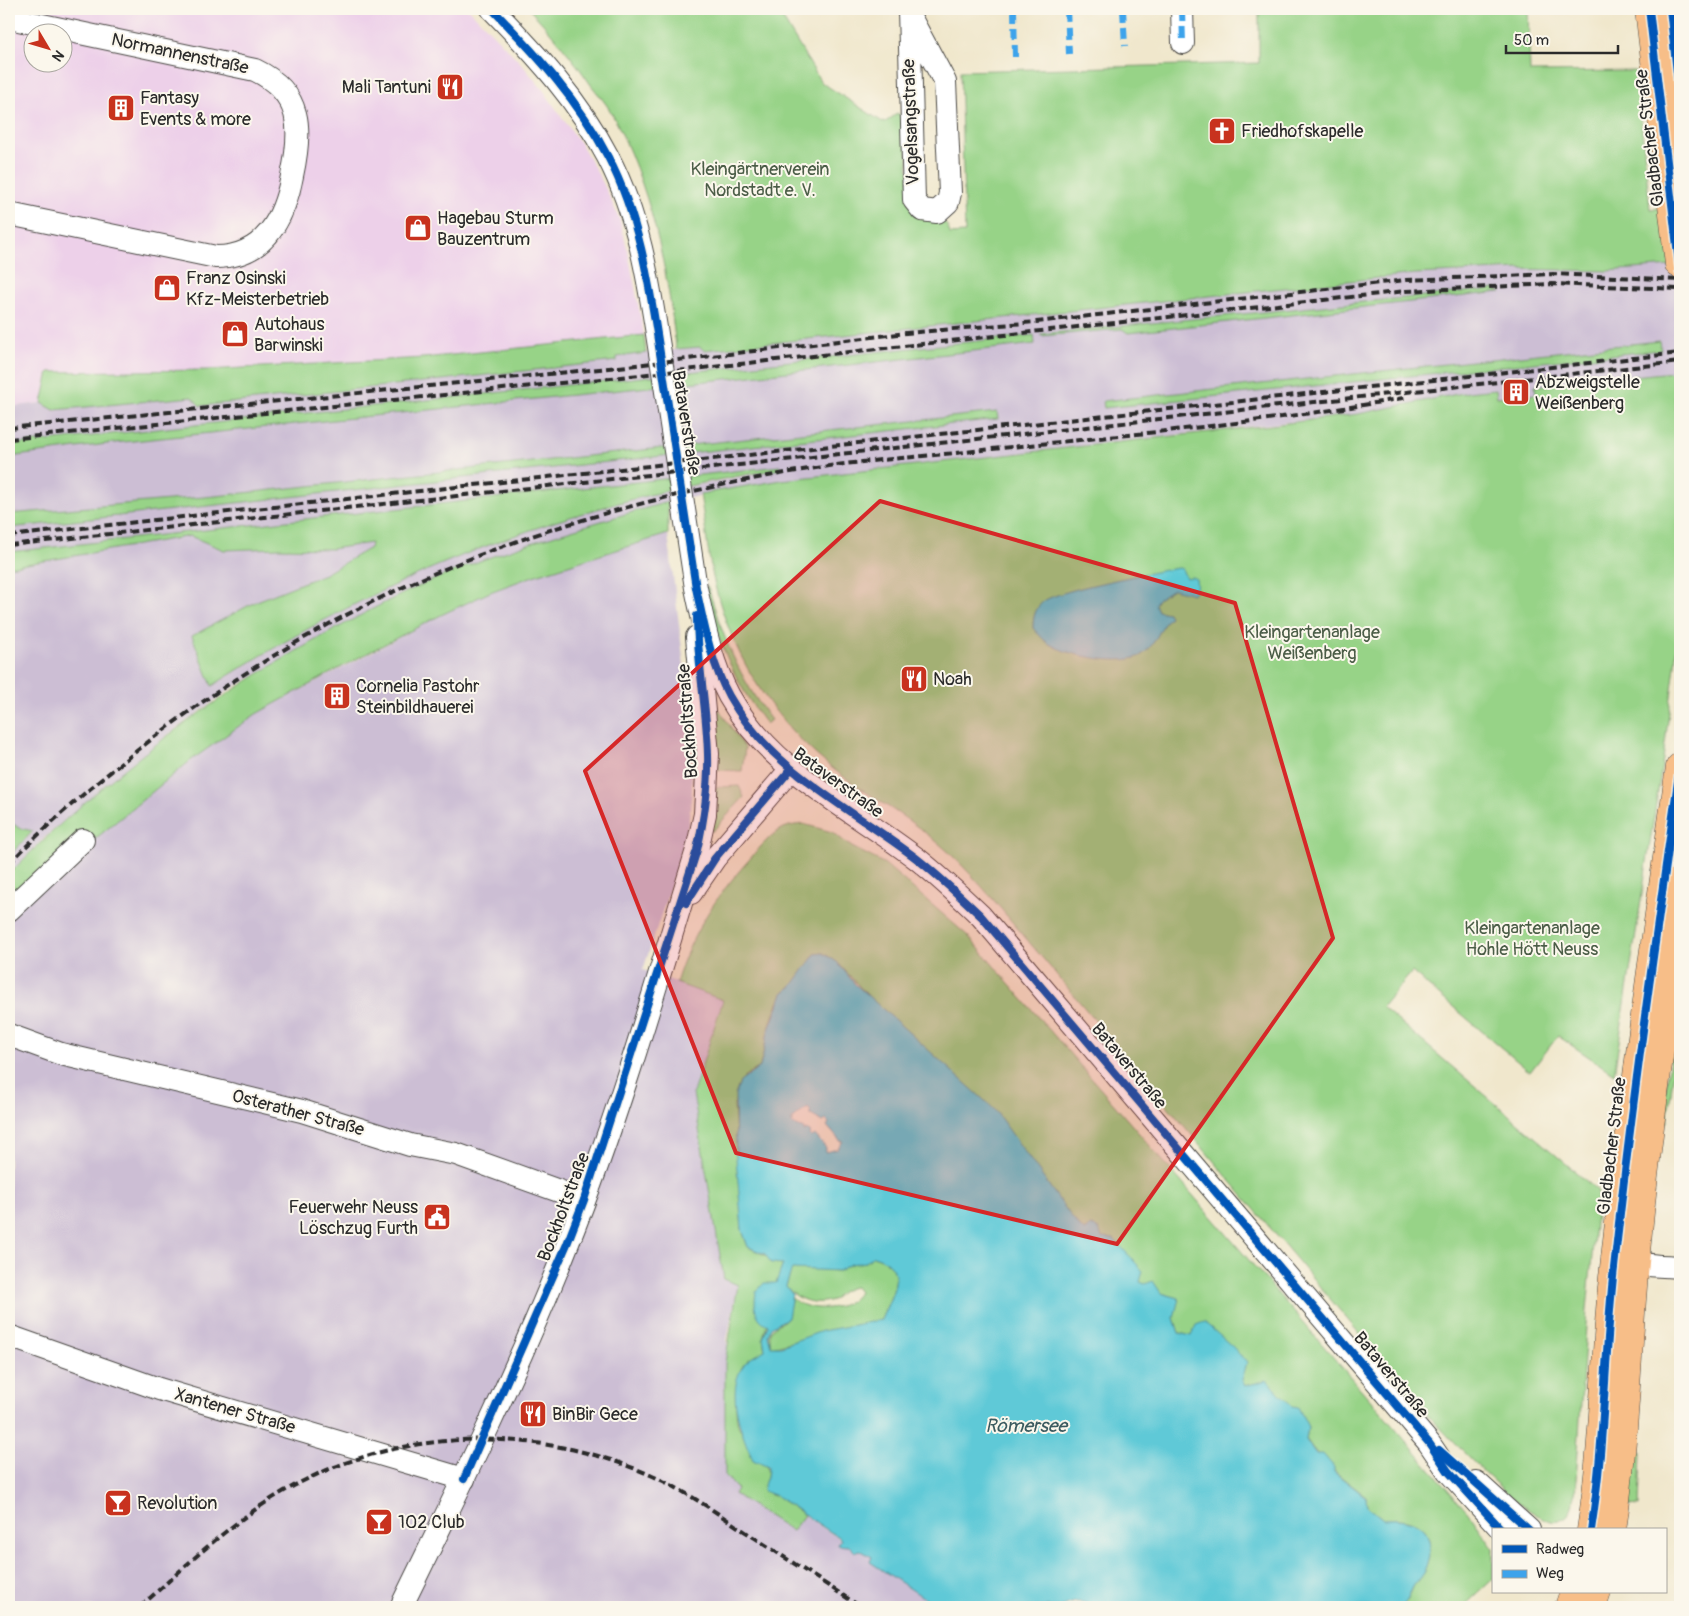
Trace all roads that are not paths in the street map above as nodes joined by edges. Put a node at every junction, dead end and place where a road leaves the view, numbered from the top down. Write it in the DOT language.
graph roads {
  1 [pos="492,9"];
  2 [pos="1182,9"];
  3 [pos="1649,9"];
  4 [pos="1670,9"];
  5 [pos="909,12"];
  6 [pos="9,18"];
  7 [pos="1183,43"];
  8 [pos="1680,100"];
  9 [pos="9,214"];
  10 [pos="1679,264"];
  11 [pos="696,588"];
  12 [pos="1680,767"];
  13 [pos="791,770"];
  14 [pos="83,840"];
  15 [pos="9,910"];
  16 [pos="1679,930"];
  17 [pos="670,937"];
  18 [pos="9,1035"];
  19 [pos="584,1200"];
  20 [pos="1621,1201"];
  21 [pos="1635,1262"];
  22 [pos="1680,1267"];
  23 [pos="9,1336"];
  24 [pos="1429,1443"];
  25 [pos="464,1479"];
  26 [pos="1500,1528"];
  27 [pos="1527,1528"];
  28 [pos="1591,1528"];
  29 [pos="1612,1528"];
  30 [pos="401,1607"];
  1 -- 11 [label="street, Bataverstraße"];
  2 -- 7 [label="street"];
  3 -- 10 [label="main road, Gladbacher Straße"];
  4 -- 8 [label="main road, Gladbacher Straße"];
  5 -- 5 [label="street, Vogelsangstraße"];
  6 -- 9 [label="street, Normannenstraße"];
  11 -- 13 [label="street, Bataverstraße"];
  11 -- 17 [label="street, Bockholtstraße"];
  12 -- 20 [label="main road, Gladbacher Straße"];
  13 -- 17 [label="street, Bockholtstraße"];
  13 -- 24 [label="street, Bataverstraße"];
  14 -- 15 [label="street"];
  16 -- 21 [label="main road, Gladbacher Straße"];
  17 -- 19 [label="street, Bockholtstraße"];
  18 -- 19 [label="street, Osterather Straße"];
  19 -- 25 [label="street, Bockholtstraße"];
  20 -- 21 [label="street"];
  20 -- 28 [label="main road, Gladbacher Straße"];
  21 -- 22 [label="street"];
  21 -- 29 [label="main road, Gladbacher Straße"];
  23 -- 25 [label="street, Xantener Straße"];
  24 -- 26 [label="street, Bataverstraße"];
  24 -- 27 [label="street, Bataverstraße"];
  25 -- 30 [label="street, Bockholtstraße"];
}
